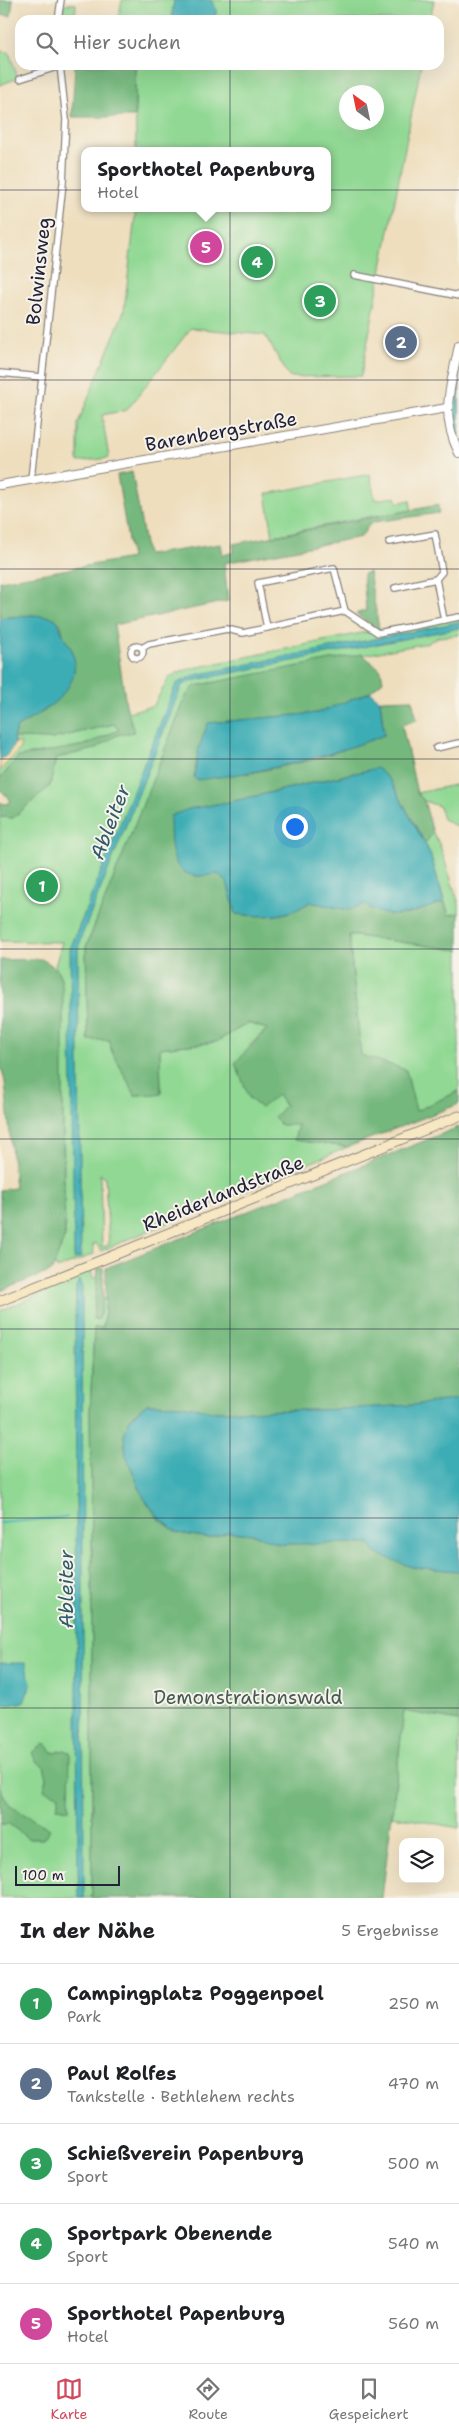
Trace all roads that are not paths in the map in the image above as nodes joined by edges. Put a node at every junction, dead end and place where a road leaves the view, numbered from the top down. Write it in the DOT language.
graph roads {
  1 [pos="62,0"];
  2 [pos="59,15"];
  3 [pos="46,70"];
  4 [pos="61,70"];
  5 [pos="20,79"];
  6 [pos="354,275"];
  7 [pos="459,296"];
  8 [pos="459,345"];
  9 [pos="0,373"];
  10 [pos="41,377"];
  11 [pos="447,408"];
  12 [pos="459,454"];
  13 [pos="31,479"];
  14 [pos="0,485"];
  15 [pos="389,542"];
  16 [pos="436,579"];
  17 [pos="395,588"];
  18 [pos="345,611"];
  19 [pos="459,617"];
  20 [pos="444,620"];
  21 [pos="267,628"];
  22 [pos="142,648"];
  23 [pos="459,743"];
  24 [pos="436,748"];
  25 [pos="459,1116"];
  26 [pos="0,1301"];
  1 -- 2 [label="street"];
  3 -- 5 [label="street"];
  4 -- 10 [label="street, Bolwinsweg"];
  6 -- 7 [label="street"];
  8 -- 11 [label="street"];
  9 -- 10 [label="street"];
  10 -- 13 [label="street, Bolwinsweg"];
  11 -- 12 [label="street"];
  11 -- 13 [label="street, Barenbergstraße"];
  13 -- 14 [label="street, Barenbergstraße"];
  15 -- 16 [label="street"];
  16 -- 17 [label="street"];
  16 -- 20 [label="street"];
  18 -- 20 [label="street"];
  18 -- 21 [label="street"];
  18 -- 21 [label="street"];
  19 -- 20 [label="street"];
  21 -- 22 [label="street"];
  23 -- 24 [label="street"];
  25 -- 26 [label="main road, Rheiderlandstraße"];
}
